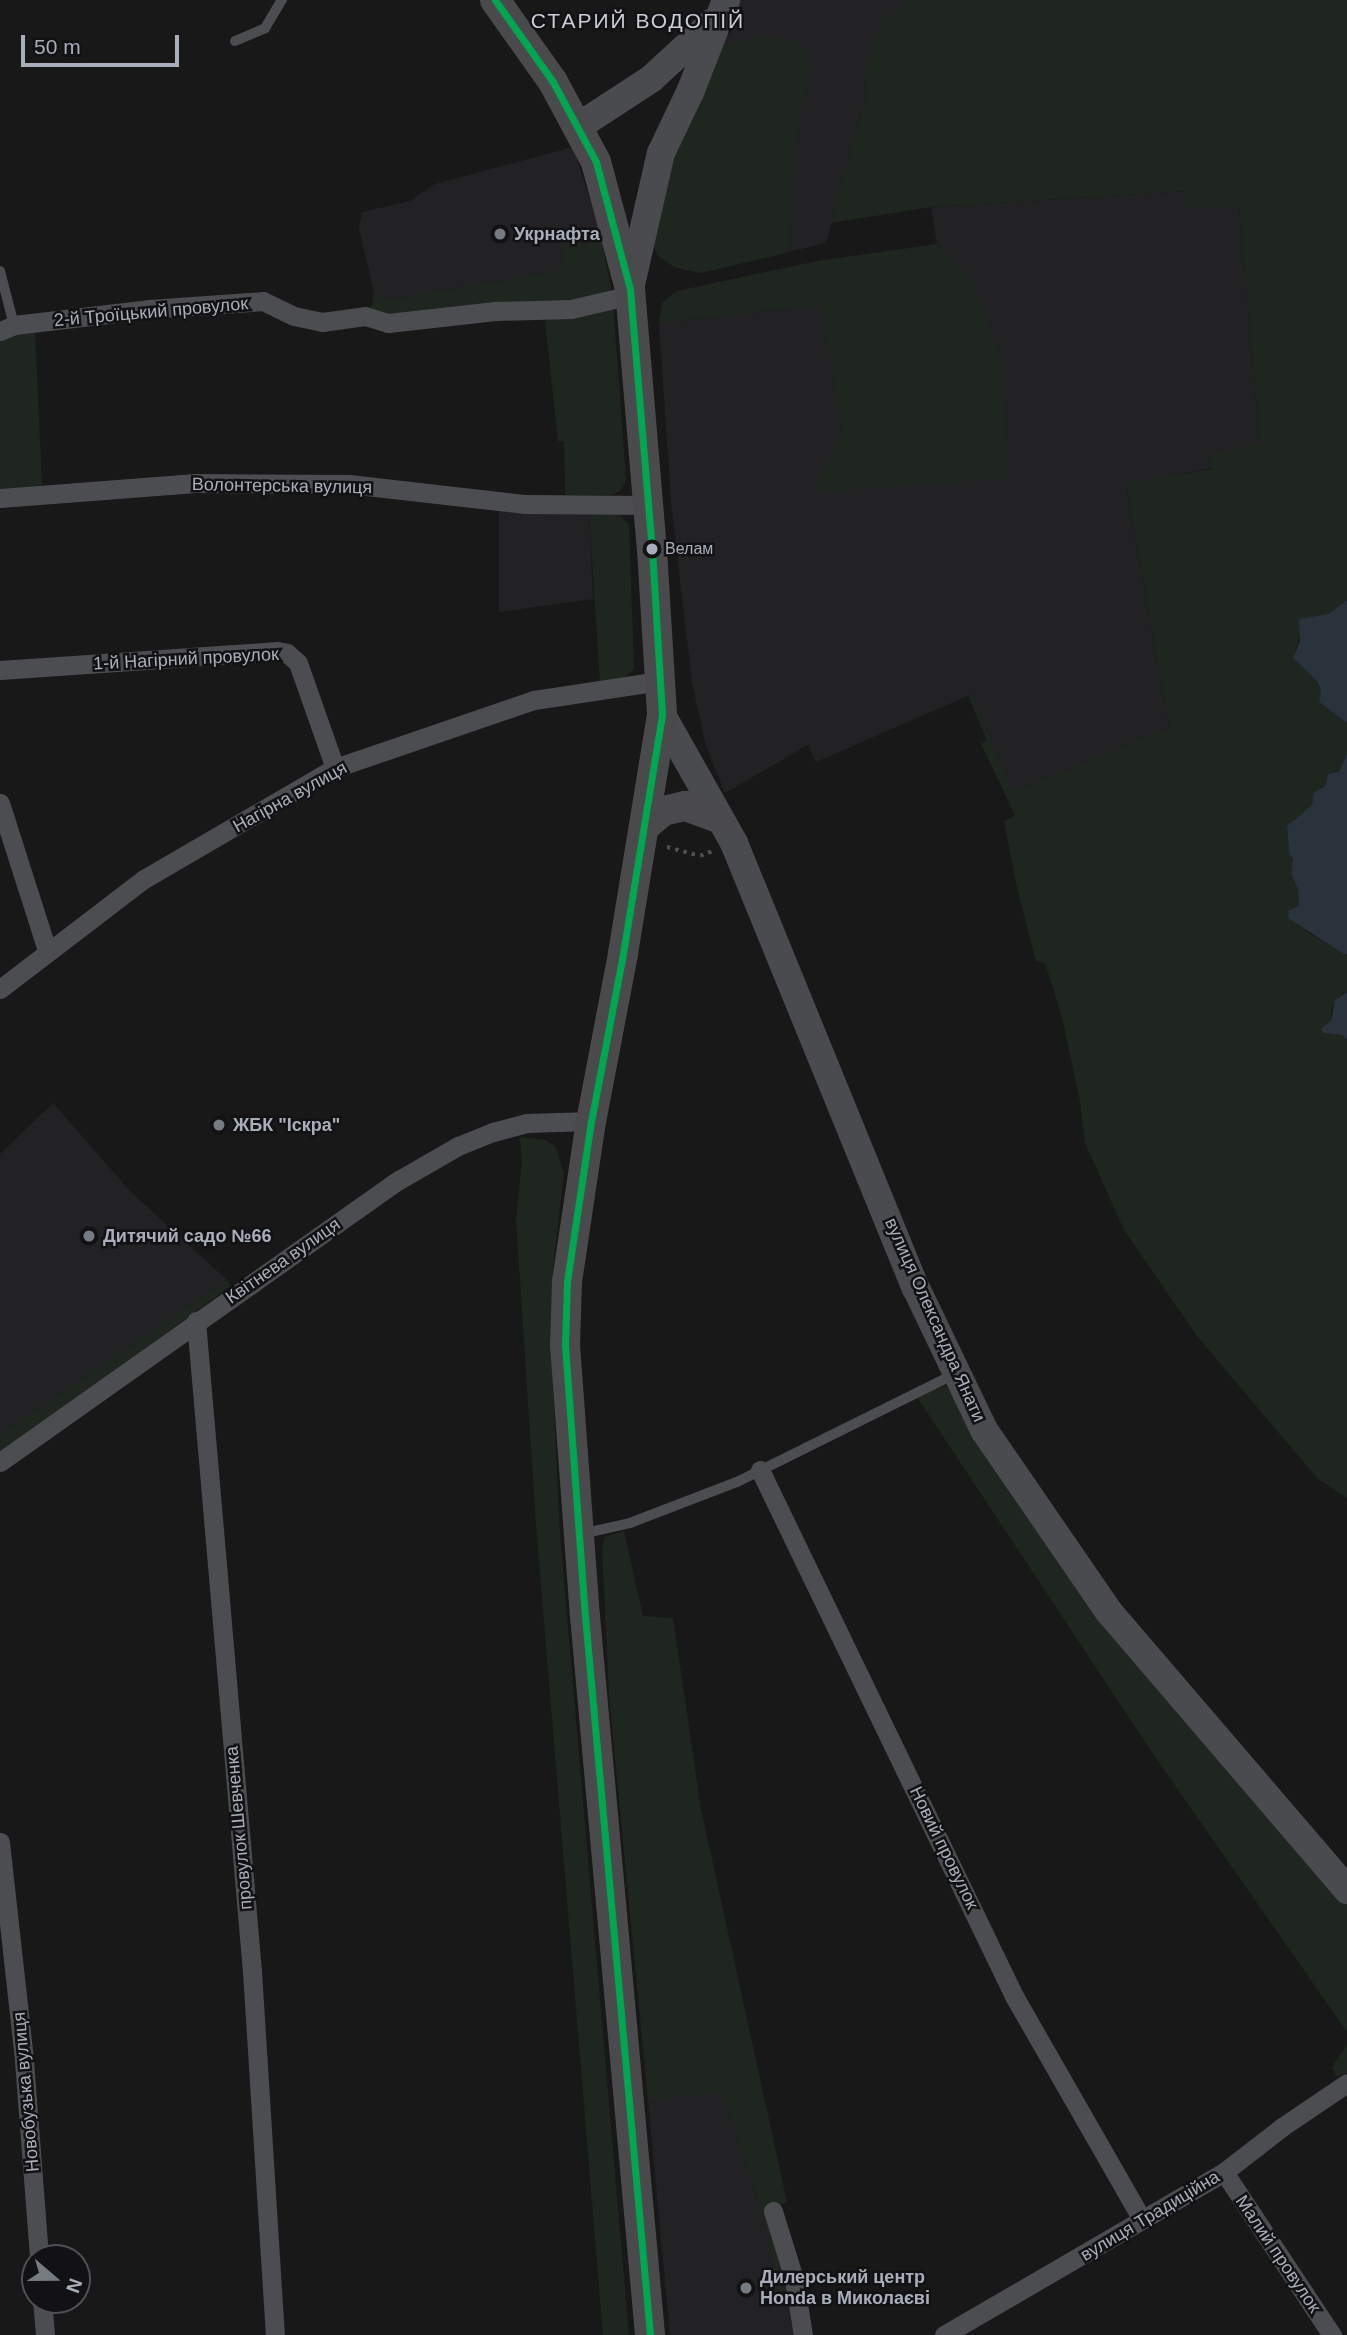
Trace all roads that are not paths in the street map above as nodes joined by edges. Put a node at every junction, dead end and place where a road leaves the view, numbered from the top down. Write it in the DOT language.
graph roads {
  1 [pos="282,0"];
  2 [pos="495,0"];
  3 [pos="723,8"];
  4 [pos="235,41"];
  5 [pos="579,126"];
  6 [pos="0,271"];
  7 [pos="630,292"];
  8 [pos="7,328"];
  9 [pos="0,498"];
  10 [pos="648,505"];
  11 [pos="0,670"];
  12 [pos="660,681"];
  13 [pos="662,715"];
  14 [pos="335,768"];
  15 [pos="0,803"];
  16 [pos="718,818"];
  17 [pos="643,834"];
  18 [pos="47,950"];
  19 [pos="0,989"];
  20 [pos="591,1121"];
  21 [pos="196,1321"];
  22 [pos="956,1373"];
  23 [pos="0,1462"];
  24 [pos="760,1470"];
  25 [pos="579,1535"];
  26 [pos="0,1842"];
  27 [pos="1347,1890"];
  28 [pos="1347,2083"];
  29 [pos="1224,2172"];
  30 [pos="773,2211"];
  31 [pos="1141,2218"];
  32 [pos="38,2244"];
  33 [pos="44,2314"];
  34 [pos="45,2335"];
  35 [pos="275,2335"];
  36 [pos="650,2335"];
  37 [pos="803,2335"];
  38 [pos="944,2335"];
  39 [pos="1332,2335"];
  1 -- 4 [label="lane"];
  2 -- 5 [label="main road"];
  3 -- 5 [label="street"];
  3 -- 7 [label="street"];
  5 -- 7 [label="main road"];
  6 -- 8 [label="lane"];
  7 -- 8 [label="street, 2-й Троїцький провулок"];
  7 -- 10 [label="main road"];
  9 -- 10 [label="street, Волонтерська вулиця"];
  10 -- 12 [label="main road"];
  11 -- 14 [label="street, 1-й Нагірний провулок"];
  12 -- 13 [label="main road"];
  12 -- 14 [label="street, Нагірна вулиця"];
  13 -- 16 [label="street, вулиця Олександра Янати"];
  13 -- 17 [label="main road"];
  14 -- 18 [label="street, Нагірна вулиця"];
  15 -- 18 [label="street"];
  16 -- 17 [label="main road"];
  16 -- 22 [label="street, вулиця Олександра Янати"];
  17 -- 20 [label="main road"];
  18 -- 19 [label="street, Нагірна вулиця"];
  20 -- 21 [label="street, Квітнева вулиця"];
  20 -- 25 [label="main road"];
  21 -- 23 [label="street, Квітнева вулиця"];
  21 -- 35 [label="street, провулок Шевченка"];
  22 -- 24 [label="lane"];
  22 -- 27 [label="street, вулиця Олександра Янати"];
  24 -- 25 [label="lane"];
  24 -- 31 [label="street, Новий провулок"];
  25 -- 36 [label="main road"];
  26 -- 32 [label="street, Новобузька вулиця"];
  28 -- 29 [label="street, вулиця Традиційна"];
  29 -- 31 [label="street, вулиця Традиційна"];
  29 -- 39 [label="street, Малий провулок"];
  30 -- 37 [label="street"];
  31 -- 38 [label="street, вулиця Традиційна"];
  33 -- 34 [label="street"];
}
